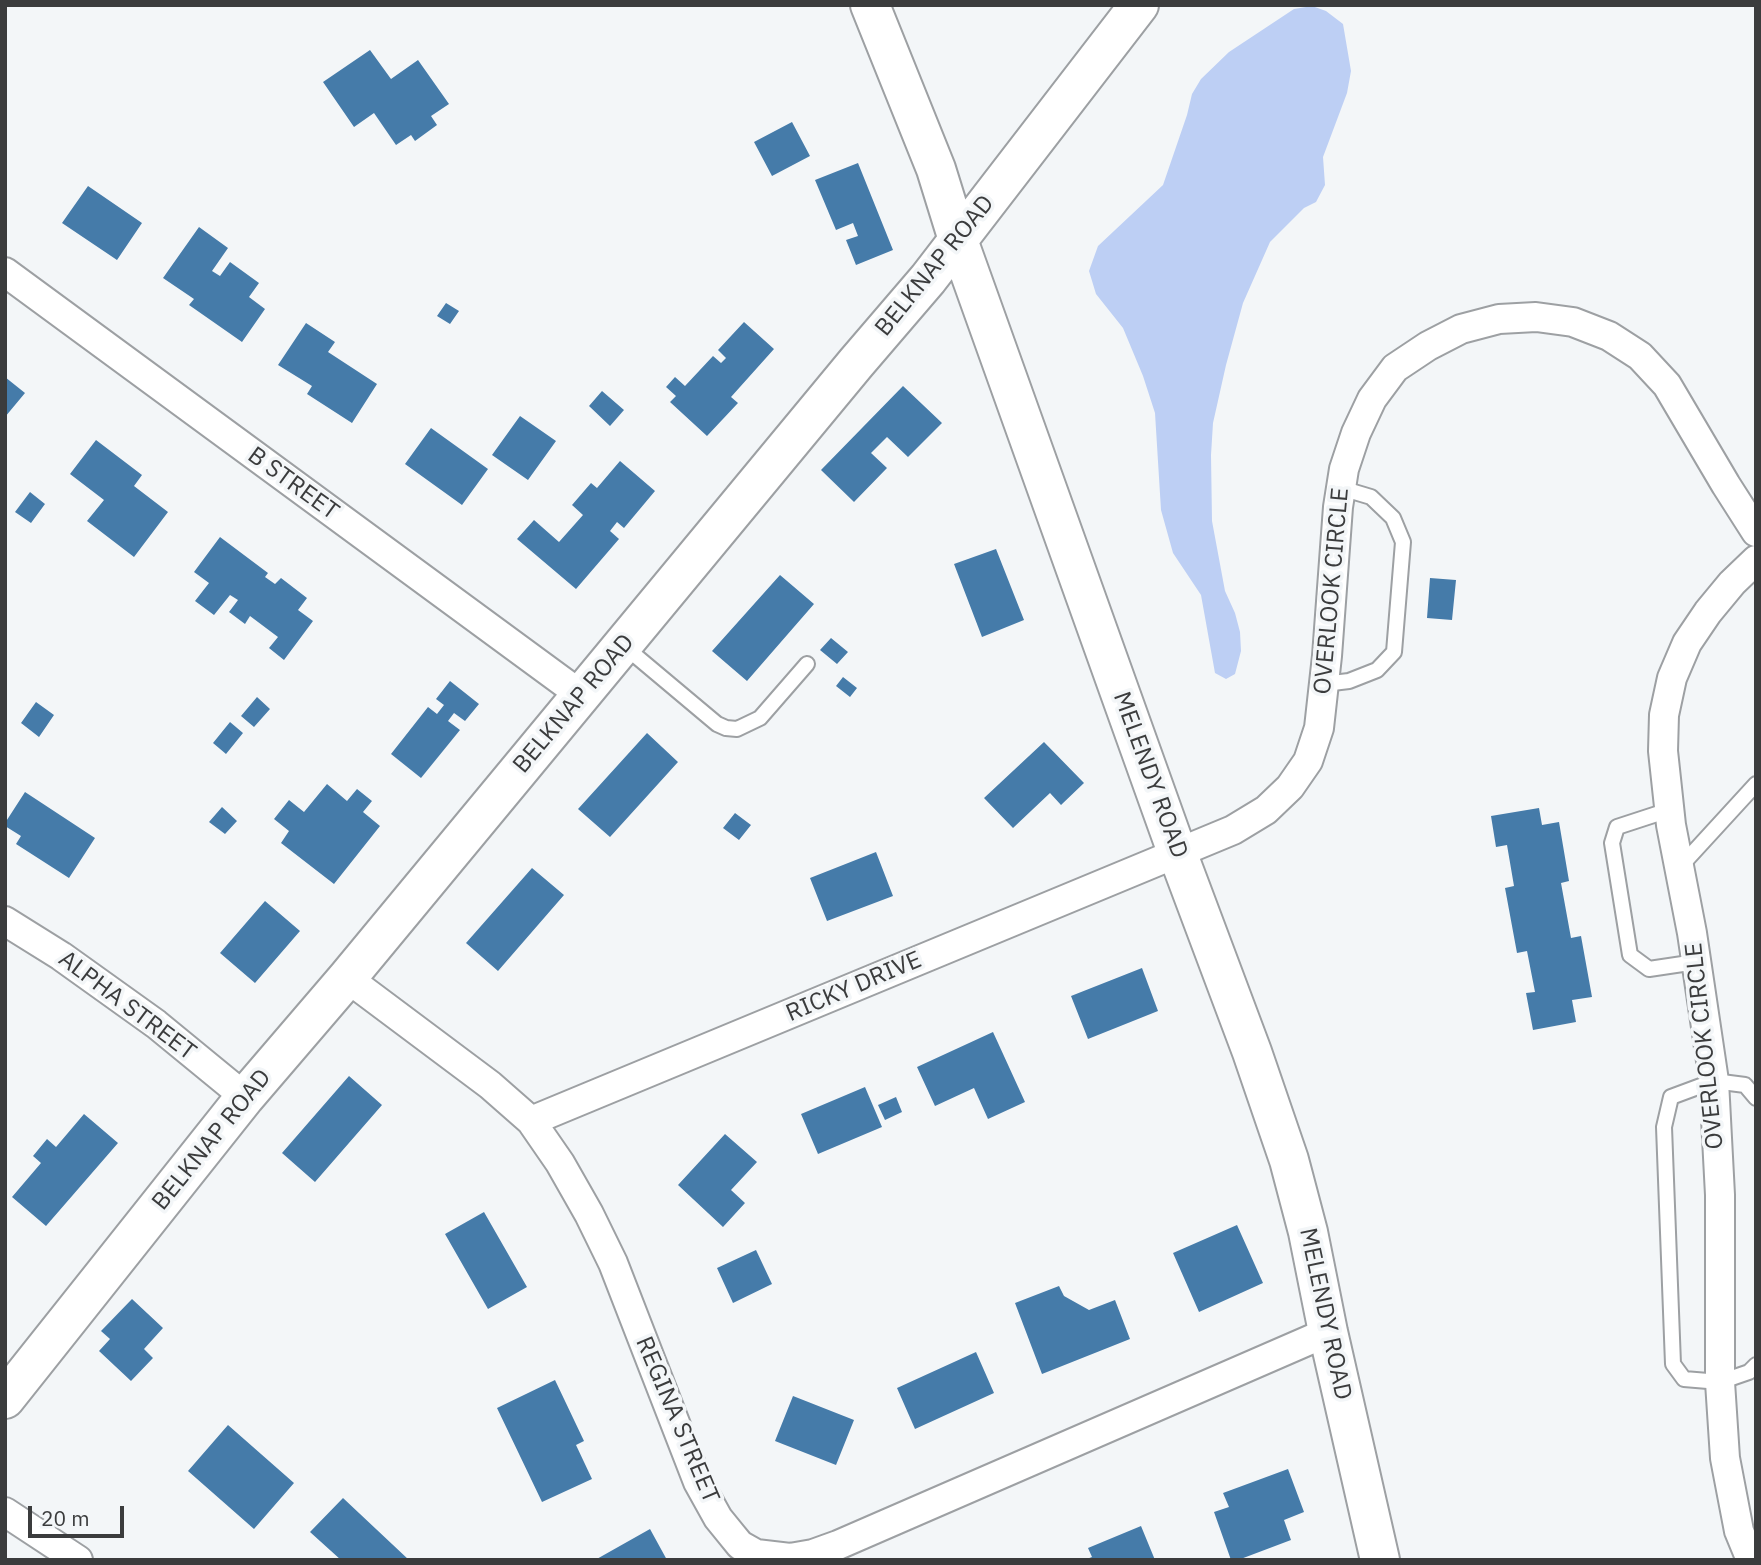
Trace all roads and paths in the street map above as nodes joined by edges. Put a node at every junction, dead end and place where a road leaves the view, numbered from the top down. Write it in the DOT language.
graph roads {
  1 [pos="870,5"];
  2 [pos="1139,5"];
  3 [pos="958,240"];
  4 [pos="5,272"];
  5 [pos="1341,488"];
  6 [pos="1756,532"];
  7 [pos="1756,560"];
  8 [pos="623,645"];
  9 [pos="807,664"];
  10 [pos="1324,684"];
  11 [pos="581,695"];
  12 [pos="1756,784"];
  13 [pos="1669,810"];
  14 [pos="1177,852"];
  15 [pos="1679,868"];
  16 [pos="5,921"];
  17 [pos="1696,962"];
  18 [pos="347,978"];
  19 [pos="1714,1081"];
  20 [pos="245,1097"];
  21 [pos="1756,1098"];
  22 [pos="531,1121"];
  23 [pos="1328,1332"];
  24 [pos="1756,1365"];
  25 [pos="1720,1382"];
  26 [pos="5,1399"];
  27 [pos="5,1512"];
  28 [pos="78,1560"];
  29 [pos="1380,1560"];
  30 [pos="1751,1560"];
  1 -- 3 [label="street, MELENDY ROAD"];
  2 -- 3 [label="street, BELKNAP ROAD"];
  3 -- 8 [label="street, BELKNAP ROAD"];
  3 -- 14 [label="street, MELENDY ROAD"];
  4 -- 11 [label="street, B STREET"];
  5 -- 6 [label="street, OVERLOOK CIRCLE"];
  5 -- 10 [label="street, OVERLOOK CIRCLE"];
  5 -- 10 [label="lane"];
  7 -- 13 [label="street, OVERLOOK CIRCLE"];
  8 -- 9 [label="lane"];
  8 -- 11 [label="street, BELKNAP ROAD"];
  10 -- 14 [label="street, OVERLOOK CIRCLE"];
  11 -- 18 [label="street, BELKNAP ROAD"];
  12 -- 15 [label="lane"];
  13 -- 15 [label="street, OVERLOOK CIRCLE"];
  13 -- 17 [label="lane"];
  14 -- 22 [label="street, RICKY DRIVE"];
  14 -- 23 [label="street, MELENDY ROAD"];
  15 -- 17 [label="street, OVERLOOK CIRCLE"];
  16 -- 20 [label="street, ALPHA STREET"];
  17 -- 19 [label="street, OVERLOOK CIRCLE"];
  18 -- 20 [label="street, BELKNAP ROAD"];
  18 -- 22 [label="street, REGINA STREET"];
  19 -- 21 [label="lane"];
  19 -- 25 [label="street, OVERLOOK CIRCLE"];
  19 -- 25 [label="lane"];
  20 -- 26 [label="street, BELKNAP ROAD"];
  22 -- 23 [label="street, REGINA STREET"];
  23 -- 29 [label="street, MELENDY ROAD"];
  24 -- 25 [label="lane"];
  25 -- 30 [label="street, OVERLOOK CIRCLE"];
  27 -- 28 [label="street"];
}
